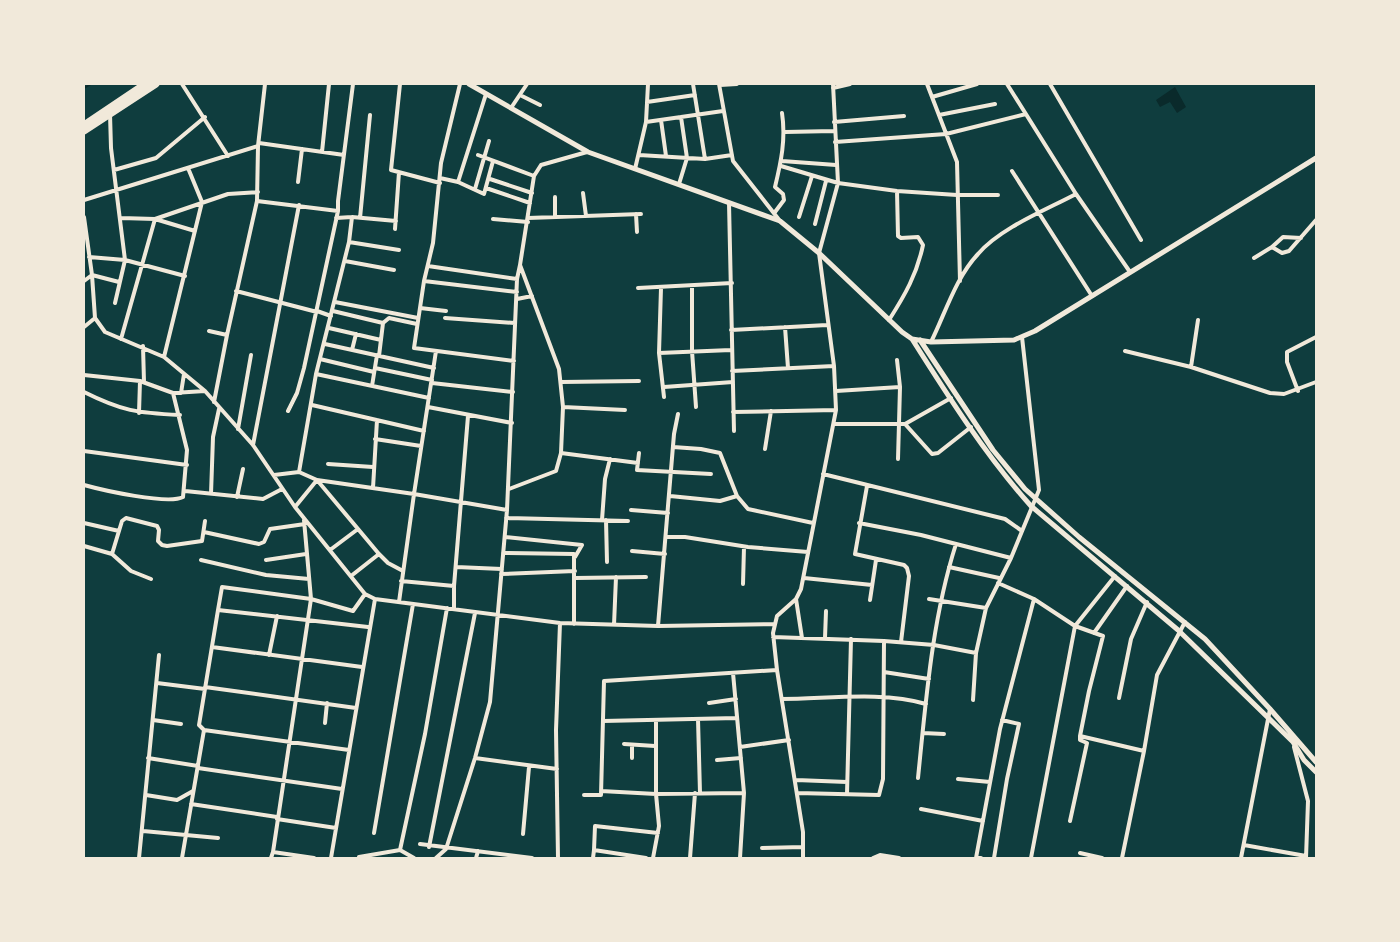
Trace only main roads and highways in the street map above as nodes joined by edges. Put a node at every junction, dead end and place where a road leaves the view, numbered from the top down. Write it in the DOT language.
graph roads {
  1 [pos="145,84"];
  2 [pos="156,84"];
  3 [pos="86,122"];
  4 [pos="84,131"];
  1 -- 3 [label="highway"];
  2 -- 3 [label="highway"];
  3 -- 4 [label="highway"];
}
